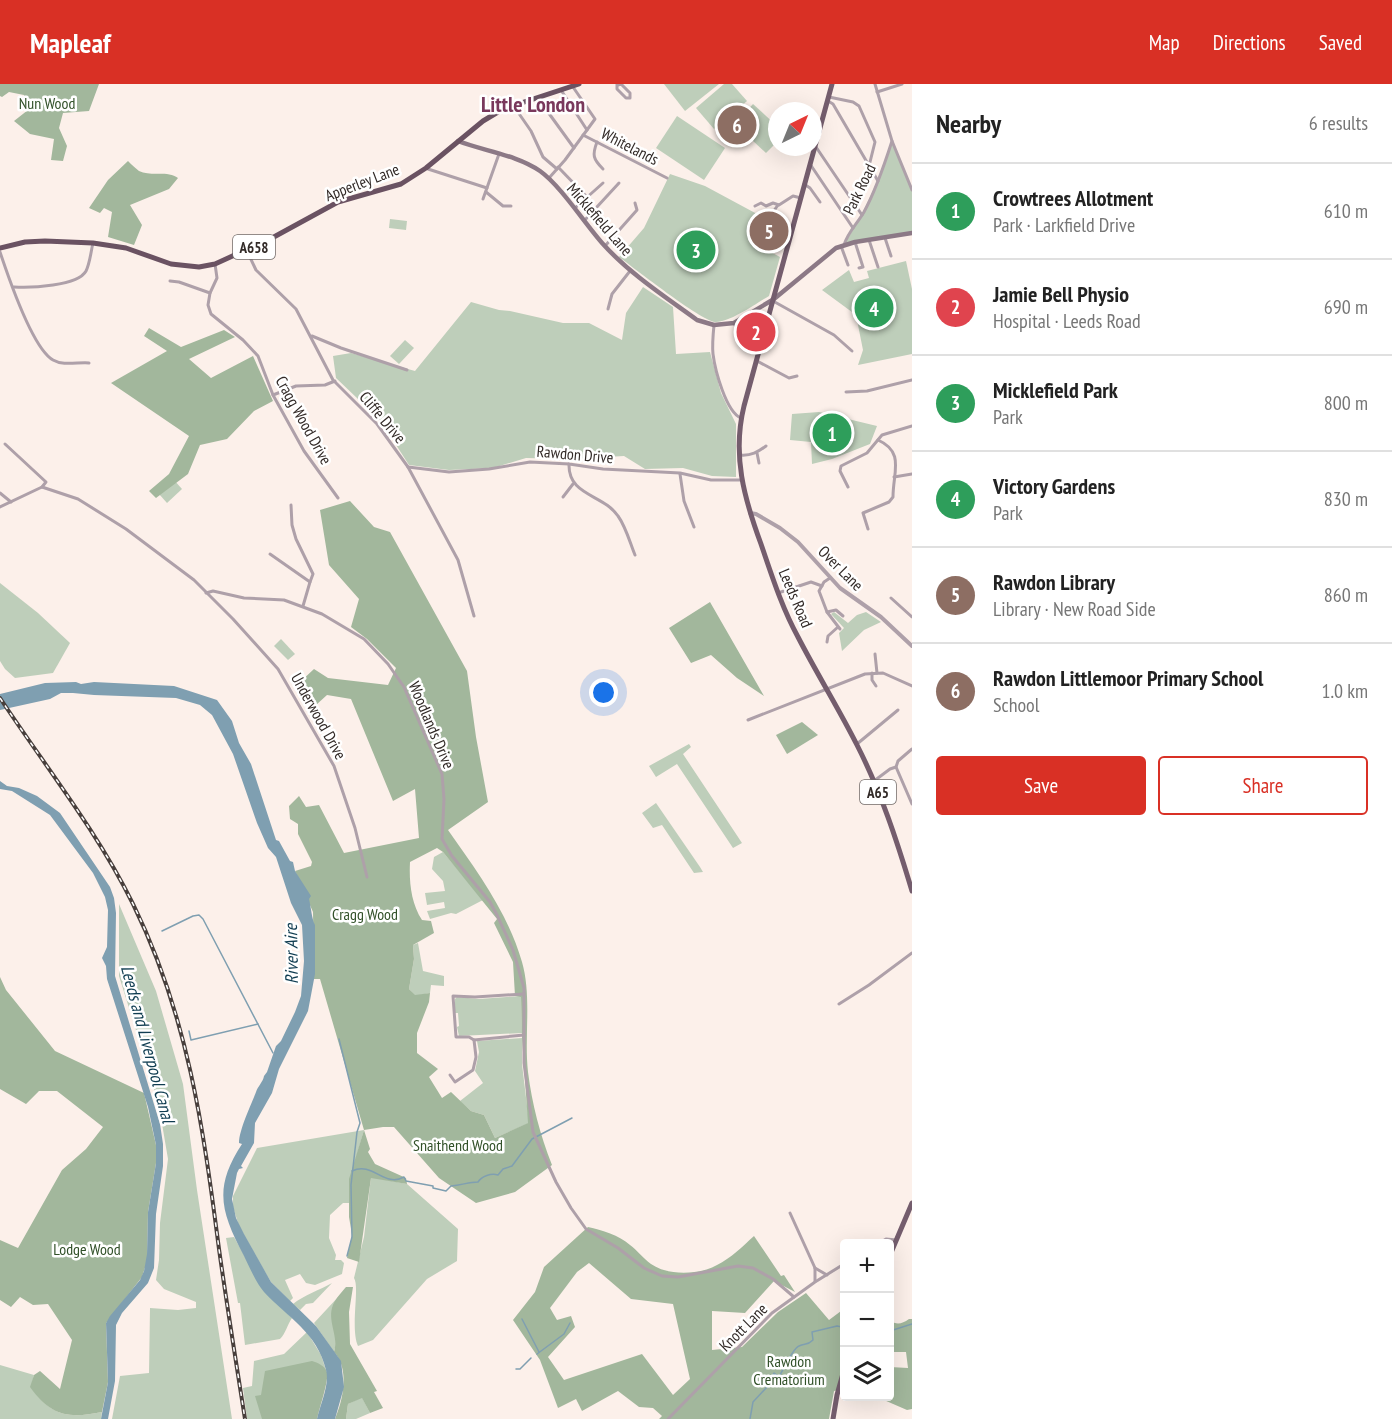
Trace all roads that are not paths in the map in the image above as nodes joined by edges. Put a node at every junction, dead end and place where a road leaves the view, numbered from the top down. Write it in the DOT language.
graph roads {
  1 [pos="832,84"];
  2 [pos="875,84"];
  3 [pos="902,84"];
  4 [pos="895,85"];
  5 [pos="576,86"];
  6 [pos="561,90"];
  7 [pos="877,92"];
  8 [pos="539,97"];
  9 [pos="828,99"];
  10 [pos="513,105"];
  11 [pos="822,121"];
  12 [pos="587,130"];
  13 [pos="583,135"];
  14 [pos="458,141"];
  15 [pos="892,141"];
  16 [pos="597,142"];
  17 [pos="466,144"];
  18 [pos="452,146"];
  19 [pos="574,148"];
  20 [pos="499,154"];
  21 [pos="812,156"];
  22 [pos="821,156"];
  23 [pos="810,163"];
  24 [pos="869,166"];
  25 [pos="426,168"];
  26 [pos="558,168"];
  27 [pos="603,169"];
  28 [pos="549,178"];
  29 [pos="667,178"];
  30 [pos="879,181"];
  31 [pos="603,183"];
  32 [pos="619,183"];
  33 [pos="804,184"];
  34 [pos="912,187"];
  35 [pos="487,190"];
  36 [pos="587,197"];
  37 [pos="801,198"];
  38 [pos="483,200"];
  39 [pos="820,202"];
  40 [pos="635,203"];
  41 [pos="778,205"];
  42 [pos="511,206"];
  43 [pos="755,206"];
  44 [pos="573,209"];
  45 [pos="773,212"];
  46 [pos="862,214"];
  47 [pos="583,222"];
  48 [pos="853,228"];
  49 [pos="912,233"];
  50 [pos="885,236"];
  51 [pos="869,240"];
  52 [pos="855,242"];
  53 [pos="93,243"];
  54 [pos="842,245"];
  55 [pos="605,246"];
  56 [pos="0,250"];
  57 [pos="247,250"];
  58 [pos="891,256"];
  59 [pos="215,264"];
  60 [pos="848,265"];
  61 [pos="878,267"];
  62 [pos="859,268"];
  63 [pos="630,271"];
  64 [pos="170,281"];
  65 [pos="14,287"];
  66 [pos="210,293"];
  67 [pos="773,300"];
  68 [pos="760,307"];
  69 [pos="608,309"];
  70 [pos="769,314"];
  71 [pos="734,323"];
  72 [pos="714,325"];
  73 [pos="311,335"];
  74 [pos="741,347"];
  75 [pos="852,351"];
  76 [pos="757,361"];
  77 [pos="89,363"];
  78 [pos="407,370"];
  79 [pos="797,376"];
  80 [pos="912,380"];
  81 [pos="335,381"];
  82 [pos="846,392"];
  83 [pos="273,395"];
  84 [pos="741,418"];
  85 [pos="912,426"];
  86 [pos="878,440"];
  87 [pos="6,444"];
  88 [pos="765,446"];
  89 [pos="757,453"];
  90 [pos="739,454"];
  91 [pos="569,464"];
  92 [pos="759,464"];
  93 [pos="408,467"];
  94 [pos="680,473"];
  95 [pos="912,474"];
  96 [pos="894,477"];
  97 [pos="741,480"];
  98 [pos="573,484"];
  99 [pos="42,487"];
  100 [pos="848,487"];
  101 [pos="0,493"];
  102 [pos="563,497"];
  103 [pos="338,498"];
  104 [pos="11,502"];
  105 [pos="291,505"];
  106 [pos="0,507"];
  107 [pos="750,513"];
  108 [pos="694,527"];
  109 [pos="868,529"];
  110 [pos="270,554"];
  111 [pos="635,555"];
  112 [pos="830,578"];
  113 [pos="310,582"];
  114 [pos="822,586"];
  115 [pos="206,593"];
  116 [pos="778,593"];
  117 [pos="891,598"];
  118 [pos="303,606"];
  119 [pos="826,612"];
  120 [pos="474,616"];
  121 [pos="843,616"];
  122 [pos="912,617"];
  123 [pos="827,642"];
  124 [pos="912,646"];
  125 [pos="875,654"];
  126 [pos="872,673"];
  127 [pos="877,673"];
  128 [pos="876,686"];
  129 [pos="912,686"];
  130 [pos="828,690"];
  131 [pos="898,710"];
  132 [pos="748,720"];
  133 [pos="857,744"];
  134 [pos="912,749"];
  135 [pos="896,767"];
  136 [pos="874,781"];
  137 [pos="912,804"];
  138 [pos="367,877"];
  139 [pos="912,891"];
  140 [pos="912,953"];
  141 [pos="524,994"];
  142 [pos="839,1004"];
  143 [pos="524,1035"];
  144 [pos="474,1040"];
  145 [pos="450,1075"];
  146 [pos="912,1203"];
  147 [pos="790,1213"];
  148 [pos="909,1217"];
  149 [pos="896,1240"];
  150 [pos="894,1245"];
  151 [pos="840,1266"];
  152 [pos="815,1268"];
  153 [pos="826,1275"];
  154 [pos="815,1282"];
  155 [pos="794,1297"];
  156 [pos="840,1384"];
  157 [pos="668,1419"];
  158 [pos="833,1419"];
  1 -- 9 [label="main road, A65"];
  2 -- 7 [label="street"];
  3 -- 4 [label="street"];
  4 -- 7 [label="street"];
  5 -- 6 [label="highway, Apperley Lane / A658"];
  5 -- 12 [label="street"];
  6 -- 8 [label="highway, Apperley Lane / A658"];
  6 -- 12 [label="street"];
  7 -- 15 [label="street"];
  8 -- 10 [label="highway, Apperley Lane / A658"];
  8 -- 19 [label="street"];
  9 -- 11 [label="main road, A65"];
  9 -- 24 [label="street"];
  9 -- 24 [label="street"];
  10 -- 14 [label="highway, Apperley Lane / A658"];
  10 -- 26 [label="street"];
  12 -- 13 [label="street"];
  13 -- 16 [label="street, Whitelands"];
  13 -- 19 [label="street"];
  14 -- 17 [label="main road, Micklefield Lane"];
  14 -- 18 [label="highway, Apperley Lane / A658"];
  15 -- 30 [label="street, Park Road"];
  15 -- 34 [label="street"];
  16 -- 27 [label="street"];
  16 -- 29 [label="street, Whitelands"];
  17 -- 18 [label="main road, Micklefield Lane"];
  17 -- 20 [label="main road, Micklefield Lane"];
  18 -- 25 [label="highway, Apperley Lane / A658"];
  19 -- 26 [label="street"];
  20 -- 28 [label="main road, Micklefield Lane"];
  20 -- 35 [label="street"];
  21 -- 23 [label="main road, A65"];
  22 -- 46 [label="street"];
  23 -- 33 [label="main road, A65"];
  23 -- 48 [label="street"];
  24 -- 30 [label="street"];
  25 -- 35 [label="street"];
  25 -- 57 [label="highway, Apperley Lane / A658"];
  26 -- 28 [label="street"];
  26 -- 36 [label="street"];
  28 -- 44 [label="main road, Micklefield Lane"];
  30 -- 46 [label="street, Park Road"];
  31 -- 36 [label="street"];
  32 -- 47 [label="street"];
  33 -- 37 [label="main road, A65"];
  33 -- 39 [label="street"];
  35 -- 38 [label="street"];
  35 -- 42 [label="street"];
  36 -- 44 [label="street"];
  37 -- 41 [label="street"];
  37 -- 67 [label="main road, A65"];
  40 -- 55 [label="street"];
  41 -- 43 [label="street"];
  41 -- 45 [label="street"];
  44 -- 47 [label="main road, Micklefield Lane"];
  46 -- 48 [label="street, Park Road"];
  47 -- 55 [label="main road, Micklefield Lane"];
  48 -- 54 [label="street, Park Road"];
  49 -- 50 [label="main road"];
  50 -- 51 [label="main road"];
  50 -- 58 [label="street"];
  51 -- 52 [label="main road"];
  51 -- 61 [label="street"];
  52 -- 54 [label="main road"];
  52 -- 62 [label="street"];
  53 -- 56 [label="highway, Apperley Lane / A658"];
  53 -- 59 [label="highway, Apperley Lane / A658"];
  53 -- 65 [label="street"];
  54 -- 60 [label="street"];
  54 -- 67 [label="main road, Micklefield Lane"];
  55 -- 63 [label="main road, Micklefield Lane"];
  56 -- 65 [label="street"];
  57 -- 59 [label="highway, Apperley Lane / A658"];
  57 -- 73 [label="street, Cliffe Drive"];
  59 -- 66 [label="street, Cragg Wood Drive"];
  63 -- 69 [label="street"];
  63 -- 72 [label="main road, Micklefield Lane"];
  64 -- 66 [label="street"];
  65 -- 77 [label="street"];
  66 -- 83 [label="street, Cragg Wood Drive"];
  67 -- 68 [label="main road, Micklefield Lane"];
  67 -- 70 [label="main road, Leeds Road / A65"];
  67 -- 75 [label="street"];
  68 -- 70 [label="main road"];
  68 -- 71 [label="main road, Micklefield Lane"];
  70 -- 76 [label="main road, Leeds Road / A65"];
  71 -- 72 [label="main road, Micklefield Lane"];
  71 -- 74 [label="street"];
  72 -- 84 [label="street"];
  73 -- 78 [label="street"];
  73 -- 81 [label="street, Cliffe Drive"];
  76 -- 79 [label="street"];
  76 -- 84 [label="main road, Leeds Road / A65"];
  80 -- 82 [label="street"];
  81 -- 83 [label="street"];
  81 -- 93 [label="street, Cliffe Drive"];
  83 -- 103 [label="street, Cragg Wood Drive"];
  84 -- 90 [label="main road, Leeds Road / A65"];
  85 -- 86 [label="street"];
  86 -- 96 [label="street"];
  86 -- 100 [label="street"];
  87 -- 99 [label="street"];
  88 -- 89 [label="street"];
  89 -- 90 [label="street"];
  89 -- 92 [label="street"];
  90 -- 97 [label="main road, Leeds Road / A65"];
  91 -- 93 [label="street, Rawdon Drive"];
  91 -- 94 [label="street, Rawdon Drive"];
  91 -- 98 [label="street"];
  93 -- 120 [label="street, Cliffe Drive"];
  94 -- 97 [label="street, Rawdon Drive"];
  94 -- 108 [label="street"];
  95 -- 96 [label="street"];
  96 -- 109 [label="street"];
  97 -- 107 [label="main road, Leeds Road / A65"];
  98 -- 102 [label="street"];
  98 -- 111 [label="street"];
  99 -- 104 [label="street"];
  99 -- 115 [label="street"];
  101 -- 104 [label="street"];
  104 -- 106 [label="street"];
  105 -- 113 [label="street"];
  107 -- 112 [label="street, Over Lane"];
  107 -- 116 [label="main road, Leeds Road / A65"];
  110 -- 113 [label="street"];
  112 -- 114 [label="street"];
  112 -- 124 [label="street, Over Lane"];
  113 -- 118 [label="street"];
  114 -- 116 [label="street"];
  114 -- 119 [label="street"];
  115 -- 118 [label="street, Woodlands Drive"];
  115 -- 138 [label="street, Underwood Drive"];
  116 -- 130 [label="main road, Leeds Road / A65"];
  117 -- 122 [label="street"];
  118 -- 141 [label="street, Woodlands Drive"];
  119 -- 121 [label="street"];
  119 -- 123 [label="street"];
  125 -- 127 [label="street"];
  126 -- 127 [label="street"];
  126 -- 128 [label="street"];
  126 -- 130 [label="street"];
  127 -- 129 [label="street"];
  130 -- 132 [label="street"];
  130 -- 133 [label="main road, Leeds Road / A65"];
  131 -- 133 [label="street"];
  133 -- 136 [label="main road, Leeds Road / A65"];
  134 -- 135 [label="street"];
  135 -- 136 [label="street"];
  135 -- 137 [label="street"];
  136 -- 139 [label="main road, Leeds Road / A65"];
  140 -- 142 [label="street"];
  141 -- 143 [label="street, Woodlands Drive"];
  141 -- 144 [label="street"];
  143 -- 144 [label="street"];
  143 -- 155 [label="street, Woodlands Drive"];
  144 -- 145 [label="street"];
  146 -- 148 [label="main road"];
  147 -- 152 [label="street"];
  148 -- 149 [label="main road"];
  149 -- 150 [label="main road"];
  151 -- 153 [label="street, Knott Lane"];
  152 -- 153 [label="street"];
  152 -- 154 [label="street"];
  153 -- 154 [label="street, Knott Lane"];
  154 -- 155 [label="street, Knott Lane"];
  155 -- 157 [label="street, Knott Lane"];
  156 -- 158 [label="main road"];
}
